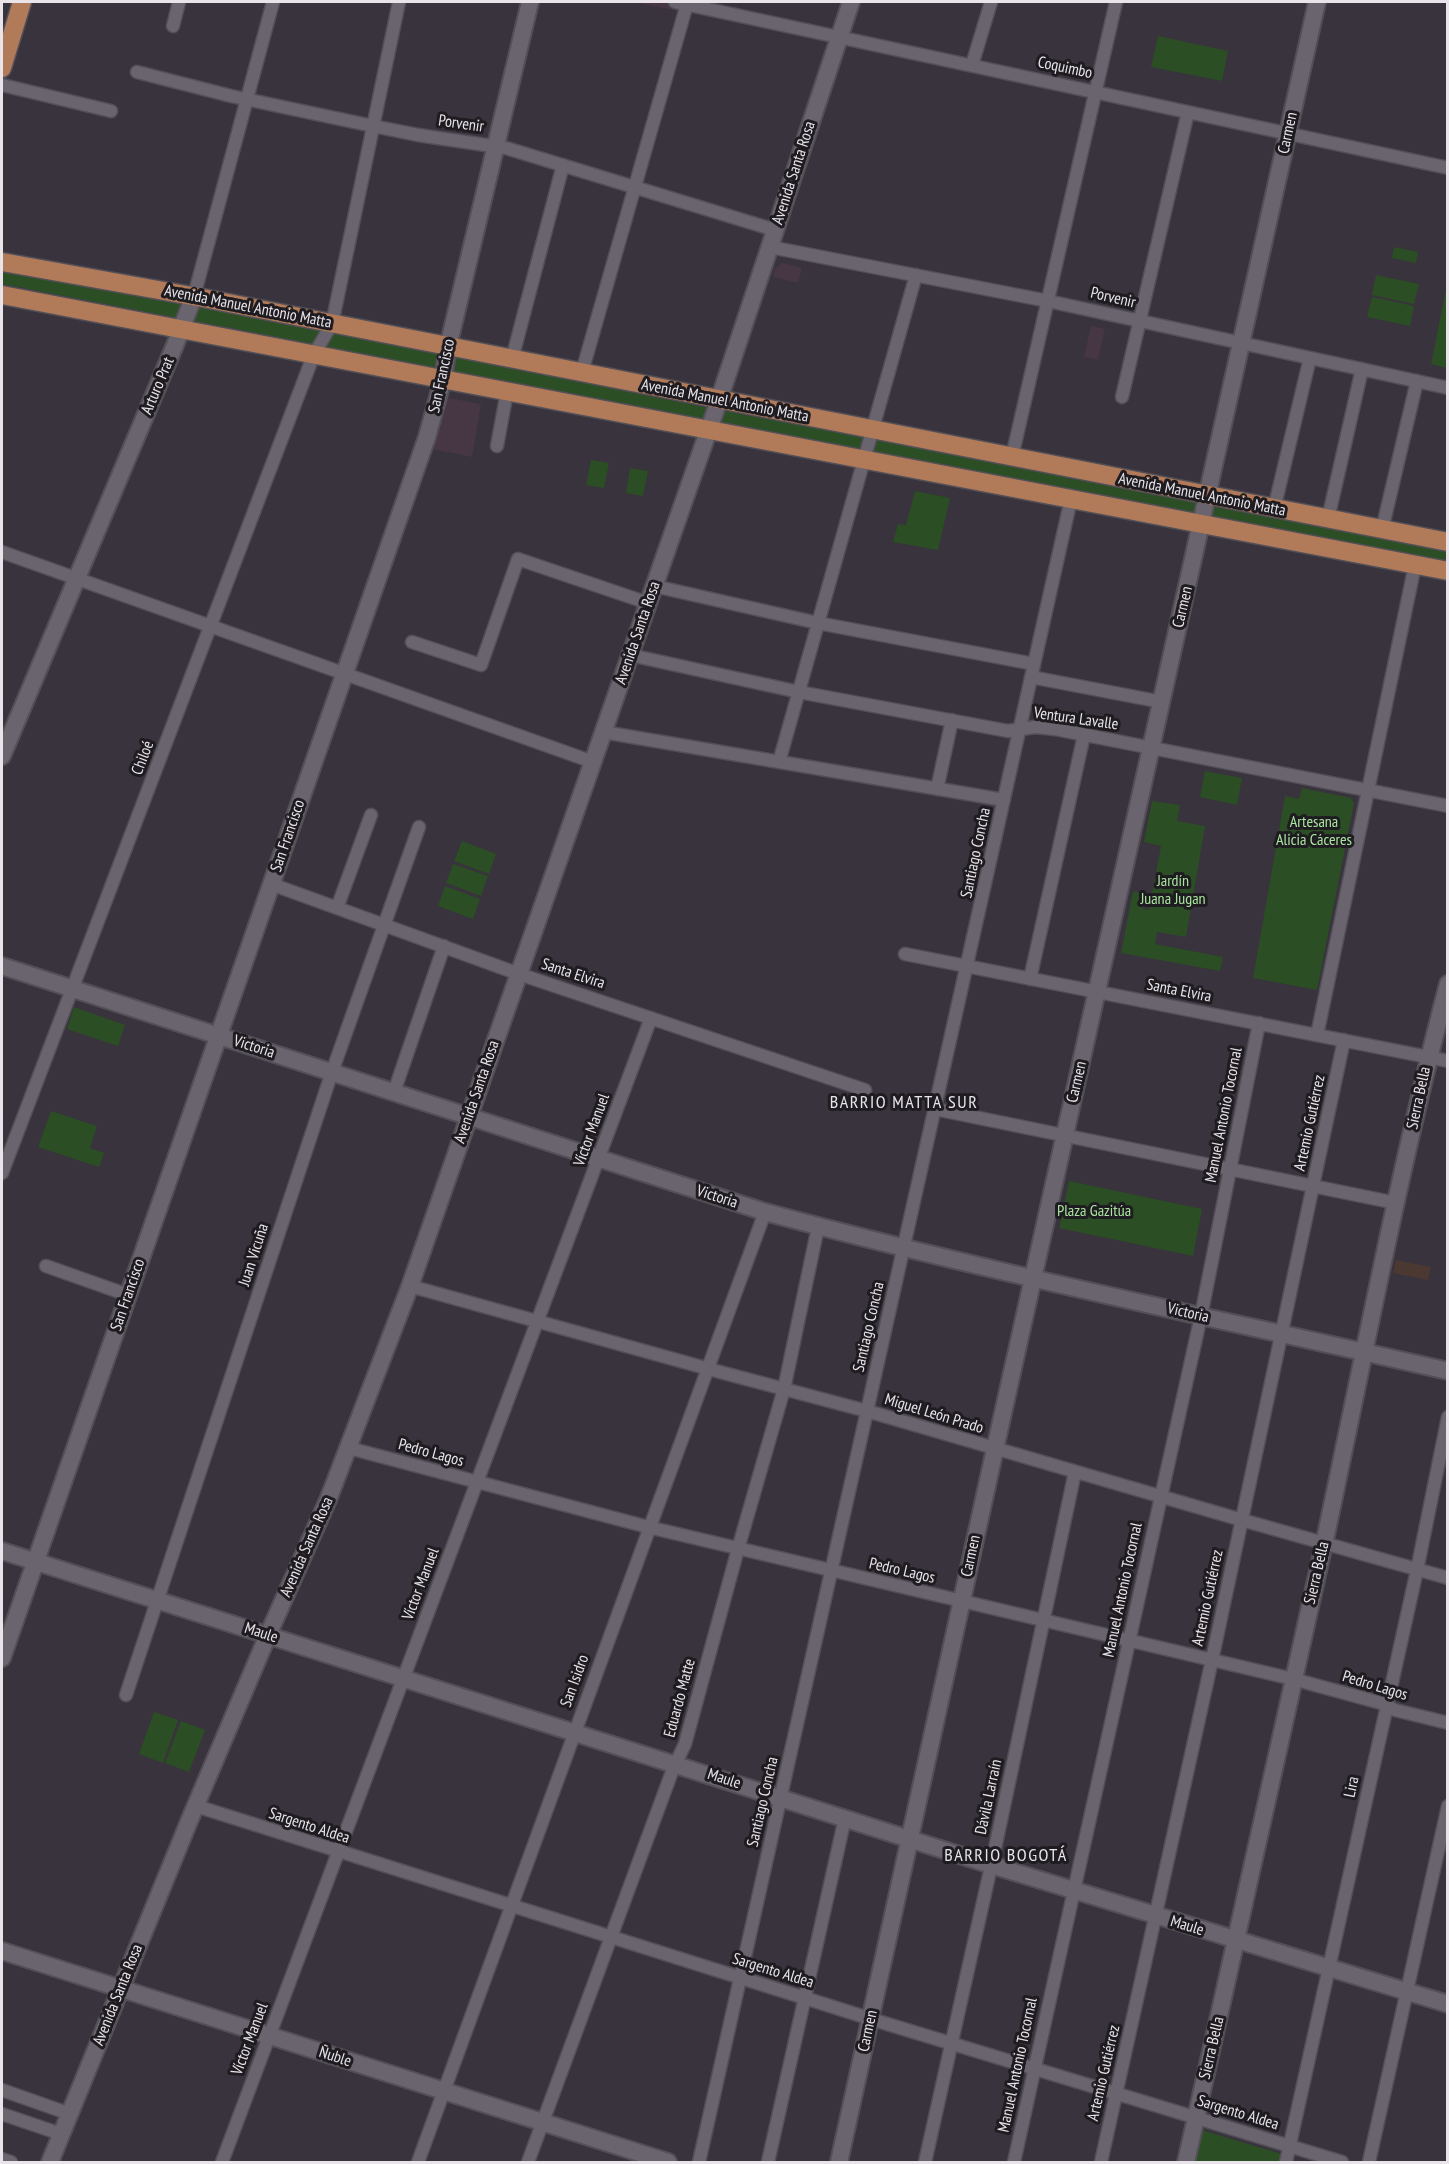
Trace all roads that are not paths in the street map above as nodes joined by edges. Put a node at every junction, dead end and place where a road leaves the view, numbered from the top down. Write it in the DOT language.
graph roads {
  1 [pos="22,2"];
  2 [pos="179,2"];
  3 [pos="273,2"];
  4 [pos="399,2"];
  5 [pos="530,2"];
  6 [pos="851,2"];
  7 [pos="991,2"];
  8 [pos="1116,2"];
  9 [pos="1317,2"];
  10 [pos="681,3"];
  11 [pos="173,26"];
  12 [pos="839,36"];
  13 [pos="972,65"];
  14 [pos="2,68"];
  15 [pos="137,72"];
  16 [pos="2,85"];
  17 [pos="1095,92"];
  18 [pos="247,99"];
  19 [pos="111,111"];
  20 [pos="1188,112"];
  21 [pos="373,126"];
  22 [pos="1288,134"];
  23 [pos="495,146"];
  24 [pos="563,165"];
  25 [pos="1448,168"];
  26 [pos="635,188"];
  27 [pos="775,230"];
  28 [pos="770,247"];
  29 [pos="2,262"];
  30 [pos="916,275"];
  31 [pos="2,295"];
  32 [pos="194,296"];
  33 [pos="1048,301"];
  34 [pos="1140,321"];
  35 [pos="332,324"];
  36 [pos="182,329"];
  37 [pos="1242,344"];
  38 [pos="448,346"];
  39 [pos="315,354"];
  40 [pos="1310,358"];
  41 [pos="512,359"];
  42 [pos="1362,369"];
  43 [pos="582,372"];
  44 [pos="443,379"];
  45 [pos="1417,381"];
  46 [pos="1448,388"];
  47 [pos="507,392"];
  48 [pos="1122,397"];
  49 [pos="719,400"];
  50 [pos="872,430"];
  51 [pos="709,431"];
  52 [pos="497,446"];
  53 [pos="864,459"];
  54 [pos="1020,459"];
  55 [pos="1022,490"];
  56 [pos="1208,496"];
  57 [pos="1071,500"];
  58 [pos="1274,509"];
  59 [pos="1328,519"];
  60 [pos="1201,524"];
  61 [pos="1382,530"];
  62 [pos="1448,542"];
  63 [pos="2,552"];
  64 [pos="1415,565"];
  65 [pos="1448,571"];
  66 [pos="76,579"];
  67 [pos="654,586"];
  68 [pos="648,603"];
  69 [pos="818,623"];
  70 [pos="210,627"];
  71 [pos="412,642"];
  72 [pos="630,655"];
  73 [pos="1032,670"];
  74 [pos="345,674"];
  75 [pos="799,692"];
  76 [pos="1162,702"];
  77 [pos="952,720"];
  78 [pos="1019,729"];
  79 [pos="603,732"];
  80 [pos="1084,735"];
  81 [pos="1152,748"];
  82 [pos="2,756"];
  83 [pos="593,762"];
  84 [pos="779,762"];
  85 [pos="937,789"];
  86 [pos="1368,791"];
  87 [pos="1004,800"];
  88 [pos="1448,806"];
  89 [pos="371,815"];
  90 [pos="419,827"];
  91 [pos="271,884"];
  92 [pos="337,908"];
  93 [pos="384,925"];
  94 [pos="444,946"];
  95 [pos="905,954"];
  96 [pos="2,966"];
  97 [pos="968,966"];
  98 [pos="519,974"];
  99 [pos="1030,979"];
  100 [pos="1448,984"];
  101 [pos="72,988"];
  102 [pos="1097,992"];
  103 [pos="651,1018"];
  104 [pos="1259,1023"];
  105 [pos="219,1035"];
  106 [pos="1317,1035"];
  107 [pos="1344,1040"];
  108 [pos="1429,1057"];
  109 [pos="1448,1061"];
  110 [pos="332,1072"];
  111 [pos="865,1089"];
  112 [pos="394,1092"];
  113 [pos="935,1109"];
  114 [pos="469,1116"];
  115 [pos="1065,1135"];
  116 [pos="599,1158"];
  117 [pos="1230,1169"];
  118 [pos="2,1173"];
  119 [pos="1313,1186"];
  120 [pos="1396,1203"];
  121 [pos="765,1212"];
  122 [pos="818,1227"];
  123 [pos="903,1248"];
  124 [pos="46,1266"];
  125 [pos="1033,1278"];
  126 [pos="410,1286"];
  127 [pos="128,1295"];
  128 [pos="1201,1316"];
  129 [pos="538,1322"];
  130 [pos="1282,1334"];
  131 [pos="1363,1352"];
  132 [pos="707,1369"];
  133 [pos="1448,1371"];
  134 [pos="784,1389"];
  135 [pos="867,1411"];
  136 [pos="1448,1417"];
  137 [pos="349,1448"];
  138 [pos="995,1449"];
  139 [pos="1075,1472"];
  140 [pos="477,1482"];
  141 [pos="1161,1497"];
  142 [pos="1242,1520"];
  143 [pos="648,1527"];
  144 [pos="1324,1543"];
  145 [pos="738,1548"];
  146 [pos="2,1551"];
  147 [pos="35,1562"];
  148 [pos="1417,1570"];
  149 [pos="831,1571"];
  150 [pos="1448,1578"];
  151 [pos="157,1600"];
  152 [pos="962,1602"];
  153 [pos="1044,1621"];
  154 [pos="267,1635"];
  155 [pos="1129,1641"];
  156 [pos="2,1658"];
  157 [pos="1212,1660"];
  158 [pos="404,1678"];
  159 [pos="1293,1679"];
  160 [pos="126,1695"];
  161 [pos="1387,1706"];
  162 [pos="1448,1724"];
  163 [pos="574,1731"];
  164 [pos="676,1764"];
  165 [pos="780,1797"];
  166 [pos="196,1806"];
  167 [pos="1448,1806"];
  168 [pos="845,1818"];
  169 [pos="910,1839"];
  170 [pos="338,1852"];
  171 [pos="991,1864"];
  172 [pos="1074,1890"];
  173 [pos="512,1906"];
  174 [pos="1155,1916"];
  175 [pos="611,1937"];
  176 [pos="1236,1941"];
  177 [pos="2,1951"];
  178 [pos="1329,1969"];
  179 [pos="741,1978"];
  180 [pos="120,1988"];
  181 [pos="1407,1992"];
  182 [pos="805,1998"];
  183 [pos="1448,2004"];
  184 [pos="871,2018"];
  185 [pos="269,2036"];
  186 [pos="950,2043"];
  187 [pos="1034,2068"];
  188 [pos="2,2090"];
  189 [pos="444,2091"];
  190 [pos="1116,2094"];
  191 [pos="2,2114"];
  192 [pos="70,2114"];
  193 [pos="1196,2118"];
  194 [pos="543,2123"];
  195 [pos="61,2134"];
  196 [pos="1290,2147"];
  197 [pos="2,2159"];
  198 [pos="11,2163"];
  199 [pos="50,2163"];
  200 [pos="222,2163"];
  201 [pos="418,2163"];
  202 [pos="528,2163"];
  203 [pos="668,2163"];
  204 [pos="699,2163"];
  205 [pos="768,2163"];
  206 [pos="839,2163"];
  207 [pos="925,2163"];
  208 [pos="1014,2163"];
  209 [pos="1101,2163"];
  210 [pos="1186,2163"];
  211 [pos="1286,2163"];
  212 [pos="1342,2163"];
  213 [pos="1369,2163"];
  1 -- 14 [label="main road"];
  2 -- 11 [label="street"];
  3 -- 18 [label="street, Arturo Prat"];
  4 -- 21 [label="street, Chiloé"];
  5 -- 23 [label="main road, San Francisco"];
  6 -- 12 [label="main road, Avenida Santa Rosa"];
  7 -- 13 [label="street"];
  8 -- 17 [label="street"];
  9 -- 22 [label="main road, Carmen"];
  10 -- 12 [label="street, Coquimbo"];
  10 -- 26 [label="street"];
  12 -- 13 [label="street, Coquimbo"];
  12 -- 27 [label="main road, Avenida Santa Rosa"];
  13 -- 17 [label="street, Coquimbo"];
  15 -- 18 [label="street, Porvenir"];
  16 -- 19 [label="street"];
  17 -- 20 [label="street, Coquimbo"];
  17 -- 33 [label="street"];
  18 -- 21 [label="street, Porvenir"];
  18 -- 32 [label="street, Arturo Prat"];
  20 -- 22 [label="street, Coquimbo"];
  20 -- 34 [label="street"];
  21 -- 23 [label="street, Porvenir"];
  21 -- 35 [label="street, Chiloé"];
  22 -- 25 [label="street, Coquimbo"];
  22 -- 37 [label="main road, Carmen"];
  23 -- 24 [label="street, Porvenir"];
  23 -- 38 [label="main road, San Francisco"];
  24 -- 26 [label="street, Porvenir"];
  24 -- 41 [label="street"];
  26 -- 27 [label="street, Porvenir"];
  26 -- 43 [label="street"];
  27 -- 28 [label="main road, Avenida Santa Rosa"];
  28 -- 30 [label="street, Porvenir"];
  28 -- 49 [label="main road, Avenida Santa Rosa"];
  29 -- 32 [label="main road, Avenida Manuel Antonio Matta"];
  30 -- 33 [label="street, Porvenir"];
  30 -- 50 [label="street"];
  31 -- 36 [label="main road, Avenida Manuel Antonio Matta"];
  32 -- 35 [label="main road, Avenida Manuel Antonio Matta"];
  32 -- 36 [label="main road, Arturo Prat"];
  33 -- 34 [label="street, Porvenir"];
  33 -- 54 [label="street"];
  34 -- 37 [label="street, Porvenir"];
  34 -- 48 [label="street"];
  35 -- 38 [label="main road, Avenida Manuel Antonio Matta"];
  35 -- 39 [label="street, Chiloé"];
  36 -- 39 [label="main road, Avenida Manuel Antonio Matta"];
  36 -- 66 [label="main road, Arturo Prat"];
  37 -- 40 [label="street, Porvenir"];
  37 -- 56 [label="main road, Carmen"];
  38 -- 41 [label="main road, Avenida Manuel Antonio Matta"];
  38 -- 44 [label="main road, San Francisco"];
  39 -- 44 [label="main road, Avenida Manuel Antonio Matta"];
  39 -- 70 [label="street, Chiloé"];
  40 -- 42 [label="street, Porvenir"];
  40 -- 58 [label="street"];
  41 -- 43 [label="main road, Avenida Manuel Antonio Matta"];
  42 -- 45 [label="street, Porvenir"];
  42 -- 59 [label="street"];
  43 -- 49 [label="main road, Avenida Manuel Antonio Matta"];
  44 -- 47 [label="main road, Avenida Manuel Antonio Matta"];
  44 -- 74 [label="main road, San Francisco"];
  45 -- 46 [label="street, Porvenir"];
  45 -- 61 [label="street"];
  47 -- 51 [label="main road, Avenida Manuel Antonio Matta"];
  47 -- 52 [label="street"];
  49 -- 50 [label="main road, Avenida Manuel Antonio Matta"];
  49 -- 51 [label="main road, Avenida Santa Rosa"];
  50 -- 53 [label="street"];
  50 -- 54 [label="main road, Avenida Manuel Antonio Matta"];
  51 -- 53 [label="main road, Avenida Manuel Antonio Matta"];
  51 -- 67 [label="main road, Avenida Santa Rosa"];
  53 -- 55 [label="main road, Avenida Manuel Antonio Matta"];
  53 -- 69 [label="street"];
  54 -- 55 [label="main road"];
  54 -- 56 [label="main road, Avenida Manuel Antonio Matta"];
  55 -- 57 [label="main road, Avenida Manuel Antonio Matta"];
  56 -- 58 [label="main road, Avenida Manuel Antonio Matta"];
  56 -- 60 [label="main road, Carmen"];
  57 -- 60 [label="main road, Avenida Manuel Antonio Matta"];
  57 -- 73 [label="street, Santiago Concha"];
  58 -- 59 [label="main road, Avenida Manuel Antonio Matta"];
  59 -- 61 [label="main road, Avenida Manuel Antonio Matta"];
  60 -- 64 [label="main road, Avenida Manuel Antonio Matta"];
  60 -- 76 [label="main road, Carmen"];
  61 -- 62 [label="main road, Avenida Manuel Antonio Matta"];
  63 -- 66 [label="street"];
  64 -- 65 [label="main road, Avenida Manuel Antonio Matta"];
  64 -- 86 [label="street"];
  66 -- 70 [label="street"];
  66 -- 82 [label="main road, Arturo Prat"];
  67 -- 68 [label="main road, Avenida Santa Rosa"];
  67 -- 69 [label="street"];
  68 -- 71 [label="street"];
  68 -- 72 [label="main road, Avenida Santa Rosa"];
  69 -- 73 [label="street"];
  69 -- 75 [label="street"];
  70 -- 74 [label="street"];
  70 -- 101 [label="street, Chiloé"];
  72 -- 75 [label="street, Ventura Lavalle"];
  72 -- 79 [label="main road, Avenida Santa Rosa"];
  73 -- 76 [label="street"];
  73 -- 78 [label="street, Santiago Concha"];
  74 -- 83 [label="street"];
  74 -- 91 [label="main road, San Francisco"];
  75 -- 77 [label="street, Ventura Lavalle"];
  75 -- 84 [label="street"];
  76 -- 81 [label="main road, Carmen"];
  77 -- 78 [label="street, Ventura Lavalle"];
  77 -- 85 [label="street"];
  78 -- 80 [label="street, Ventura Lavalle"];
  78 -- 87 [label="street, Santiago Concha"];
  79 -- 83 [label="main road, Avenida Santa Rosa"];
  79 -- 84 [label="street"];
  80 -- 81 [label="street, Ventura Lavalle"];
  80 -- 99 [label="street"];
  81 -- 86 [label="street, Ventura Lavalle"];
  81 -- 102 [label="main road, Carmen"];
  83 -- 98 [label="main road, Avenida Santa Rosa"];
  84 -- 85 [label="street"];
  85 -- 87 [label="street"];
  86 -- 88 [label="street, Ventura Lavalle"];
  86 -- 106 [label="street"];
  87 -- 97 [label="street, Santiago Concha"];
  89 -- 92 [label="street"];
  90 -- 93 [label="street, Juan Vicuña"];
  91 -- 92 [label="street, Santa Elvira"];
  91 -- 105 [label="main road, San Francisco"];
  92 -- 93 [label="street, Santa Elvira"];
  93 -- 94 [label="street, Santa Elvira"];
  93 -- 110 [label="street, Juan Vicuña"];
  94 -- 98 [label="street, Santa Elvira"];
  94 -- 112 [label="street"];
  95 -- 97 [label="street, Santa Elvira"];
  96 -- 101 [label="main road, Victoria"];
  97 -- 99 [label="street, Santa Elvira"];
  97 -- 113 [label="street, Santiago Concha"];
  98 -- 103 [label="street, Santa Elvira"];
  98 -- 114 [label="main road, Avenida Santa Rosa"];
  99 -- 102 [label="street, Santa Elvira"];
  100 -- 108 [label="main road, Sierra Bella"];
  101 -- 105 [label="main road, Victoria"];
  101 -- 118 [label="street, Chiloé"];
  102 -- 104 [label="street, Santa Elvira"];
  102 -- 115 [label="main road, Carmen"];
  103 -- 111 [label="street, Santa Elvira"];
  103 -- 116 [label="street, Víctor Manuel"];
  104 -- 106 [label="street, Santa Elvira"];
  104 -- 117 [label="street, Manuel Antonio Tocornal"];
  105 -- 110 [label="main road, Victoria"];
  105 -- 127 [label="main road, San Francisco"];
  106 -- 107 [label="street, Santa Elvira"];
  107 -- 108 [label="street, Santa Elvira"];
  107 -- 119 [label="street, Artemio Gutiérrez"];
  108 -- 109 [label="street, Santa Elvira"];
  108 -- 120 [label="main road, Sierra Bella"];
  110 -- 112 [label="main road, Victoria"];
  110 -- 151 [label="street, Juan Vicuña"];
  112 -- 114 [label="main road, Victoria"];
  113 -- 115 [label="street"];
  113 -- 123 [label="street, Santiago Concha"];
  114 -- 116 [label="main road, Victoria"];
  114 -- 126 [label="main road, Avenida Santa Rosa"];
  115 -- 117 [label="street"];
  115 -- 125 [label="main road, Carmen"];
  116 -- 121 [label="main road, Victoria"];
  116 -- 129 [label="street, Víctor Manuel"];
  117 -- 119 [label="street"];
  117 -- 128 [label="street, Manuel Antonio Tocornal"];
  119 -- 120 [label="street"];
  119 -- 130 [label="street, Artemio Gutiérrez"];
  120 -- 131 [label="main road, Sierra Bella"];
  121 -- 122 [label="main road, Victoria"];
  121 -- 132 [label="street, San Isidro"];
  122 -- 123 [label="main road, Victoria"];
  122 -- 134 [label="street, Eduardo Matte"];
  123 -- 125 [label="main road, Victoria"];
  123 -- 135 [label="street, Santiago Concha"];
  124 -- 127 [label="street"];
  125 -- 128 [label="main road, Victoria"];
  125 -- 138 [label="main road, Carmen"];
  126 -- 129 [label="street, Miguel León Prado"];
  126 -- 137 [label="main road, Avenida Santa Rosa"];
  127 -- 147 [label="main road, San Francisco"];
  128 -- 130 [label="main road, Victoria"];
  128 -- 141 [label="street, Manuel Antonio Tocornal"];
  129 -- 132 [label="street, Miguel León Prado"];
  129 -- 140 [label="street, Víctor Manuel"];
  130 -- 131 [label="main road, Victoria"];
  130 -- 142 [label="street, Artemio Gutiérrez"];
  131 -- 133 [label="main road, Victoria"];
  131 -- 144 [label="main road, Sierra Bella"];
  132 -- 134 [label="street, Miguel León Prado"];
  132 -- 143 [label="street, San Isidro"];
  134 -- 135 [label="street, Miguel León Prado"];
  134 -- 145 [label="street, Eduardo Matte"];
  135 -- 138 [label="street, Miguel León Prado"];
  135 -- 149 [label="street, Santiago Concha"];
  136 -- 148 [label="street, Lira"];
  137 -- 140 [label="street, Pedro Lagos"];
  137 -- 154 [label="main road, Avenida Santa Rosa"];
  138 -- 139 [label="street, Miguel León Prado"];
  138 -- 152 [label="main road, Carmen"];
  139 -- 141 [label="street, Miguel León Prado"];
  139 -- 153 [label="street, Dávila Larraín"];
  140 -- 143 [label="street, Pedro Lagos"];
  140 -- 158 [label="street, Víctor Manuel"];
  141 -- 142 [label="street, Miguel León Prado"];
  141 -- 155 [label="street, Manuel Antonio Tocornal"];
  142 -- 144 [label="street, Miguel León Prado"];
  142 -- 157 [label="street, Artemio Gutiérrez"];
  143 -- 145 [label="street, Pedro Lagos"];
  143 -- 163 [label="street, San Isidro"];
  144 -- 148 [label="street, Miguel León Prado"];
  144 -- 159 [label="main road, Sierra Bella"];
  145 -- 149 [label="street, Pedro Lagos"];
  145 -- 164 [label="street, Eduardo Matte"];
  146 -- 147 [label="main road, Maule"];
  147 -- 151 [label="main road, Maule"];
  147 -- 156 [label="main road, San Francisco"];
  148 -- 150 [label="street, Miguel León Prado"];
  148 -- 161 [label="street, Lira"];
  149 -- 152 [label="street, Pedro Lagos"];
  149 -- 165 [label="street, Santiago Concha"];
  151 -- 154 [label="main road, Maule"];
  151 -- 160 [label="street, Juan Vicuña"];
  152 -- 153 [label="street, Pedro Lagos"];
  152 -- 169 [label="main road, Carmen"];
  153 -- 155 [label="street, Pedro Lagos"];
  153 -- 171 [label="street, Dávila Larraín"];
  154 -- 158 [label="main road, Maule"];
  154 -- 166 [label="main road, Avenida Santa Rosa"];
  155 -- 157 [label="street, Pedro Lagos"];
  155 -- 172 [label="street, Manuel Antonio Tocornal"];
  157 -- 159 [label="street, Pedro Lagos"];
  157 -- 174 [label="street, Artemio Gutiérrez"];
  158 -- 163 [label="main road, Maule"];
  158 -- 170 [label="street, Víctor Manuel"];
  159 -- 161 [label="street, Pedro Lagos"];
  159 -- 176 [label="main road, Sierra Bella"];
  161 -- 162 [label="street, Pedro Lagos"];
  161 -- 178 [label="street, Lira"];
  163 -- 164 [label="main road, Maule"];
  163 -- 173 [label="street, San Isidro"];
  164 -- 165 [label="main road, Maule"];
  164 -- 175 [label="street, Eduardo Matte"];
  165 -- 168 [label="main road, Maule"];
  165 -- 179 [label="street, Santiago Concha"];
  166 -- 170 [label="street, Sargento Aldea"];
  166 -- 180 [label="main road, Avenida Santa Rosa"];
  167 -- 181 [label="street"];
  168 -- 169 [label="main road, Maule"];
  168 -- 182 [label="street"];
  169 -- 171 [label="main road, Maule"];
  169 -- 184 [label="main road, Carmen"];
  170 -- 173 [label="street, Sargento Aldea"];
  170 -- 185 [label="street, Víctor Manuel"];
  171 -- 172 [label="main road, Maule"];
  171 -- 186 [label="street, Dávila Larraín"];
  172 -- 174 [label="main road, Maule"];
  172 -- 187 [label="street, Manuel Antonio Tocornal"];
  173 -- 175 [label="street, Sargento Aldea"];
  173 -- 189 [label="street, San Isidro"];
  174 -- 176 [label="main road, Maule"];
  174 -- 190 [label="street, Artemio Gutiérrez"];
  175 -- 179 [label="street, Sargento Aldea"];
  175 -- 194 [label="street, Eduardo Matte"];
  176 -- 178 [label="main road, Maule"];
  176 -- 193 [label="main road, Sierra Bella"];
  177 -- 180 [label="main road, Ñuble"];
  178 -- 181 [label="main road, Maule"];
  178 -- 196 [label="street, Lira"];
  179 -- 182 [label="street, Sargento Aldea"];
  179 -- 204 [label="street, Santiago Concha"];
  180 -- 185 [label="main road, Ñuble"];
  180 -- 192 [label="main road, Avenida Santa Rosa"];
  181 -- 183 [label="main road, Maule"];
  181 -- 213 [label="street"];
  182 -- 184 [label="street, Sargento Aldea"];
  182 -- 205 [label="street"];
  184 -- 186 [label="street, Sargento Aldea"];
  184 -- 206 [label="main road, Carmen"];
  185 -- 189 [label="main road, Ñuble"];
  185 -- 200 [label="street, Víctor Manuel"];
  186 -- 187 [label="street, Sargento Aldea"];
  186 -- 207 [label="street, Dávila Larraín"];
  187 -- 190 [label="street, Sargento Aldea"];
  187 -- 208 [label="street, Manuel Antonio Tocornal"];
  188 -- 192 [label="street"];
  189 -- 194 [label="main road, Ñuble"];
  189 -- 201 [label="street, San Isidro"];
  190 -- 193 [label="street, Sargento Aldea"];
  190 -- 209 [label="street, Artemio Gutiérrez"];
  191 -- 195 [label="street"];
  192 -- 195 [label="main road, Avenida Santa Rosa"];
  193 -- 196 [label="street, Sargento Aldea"];
  193 -- 210 [label="main road, Sierra Bella"];
  194 -- 202 [label="street, Eduardo Matte"];
  194 -- 203 [label="main road, Ñuble"];
  195 -- 199 [label="main road, Avenida Santa Rosa"];
  196 -- 211 [label="street, Lira"];
  196 -- 212 [label="street, Sargento Aldea"];
  197 -- 198 [label="street"];
}
